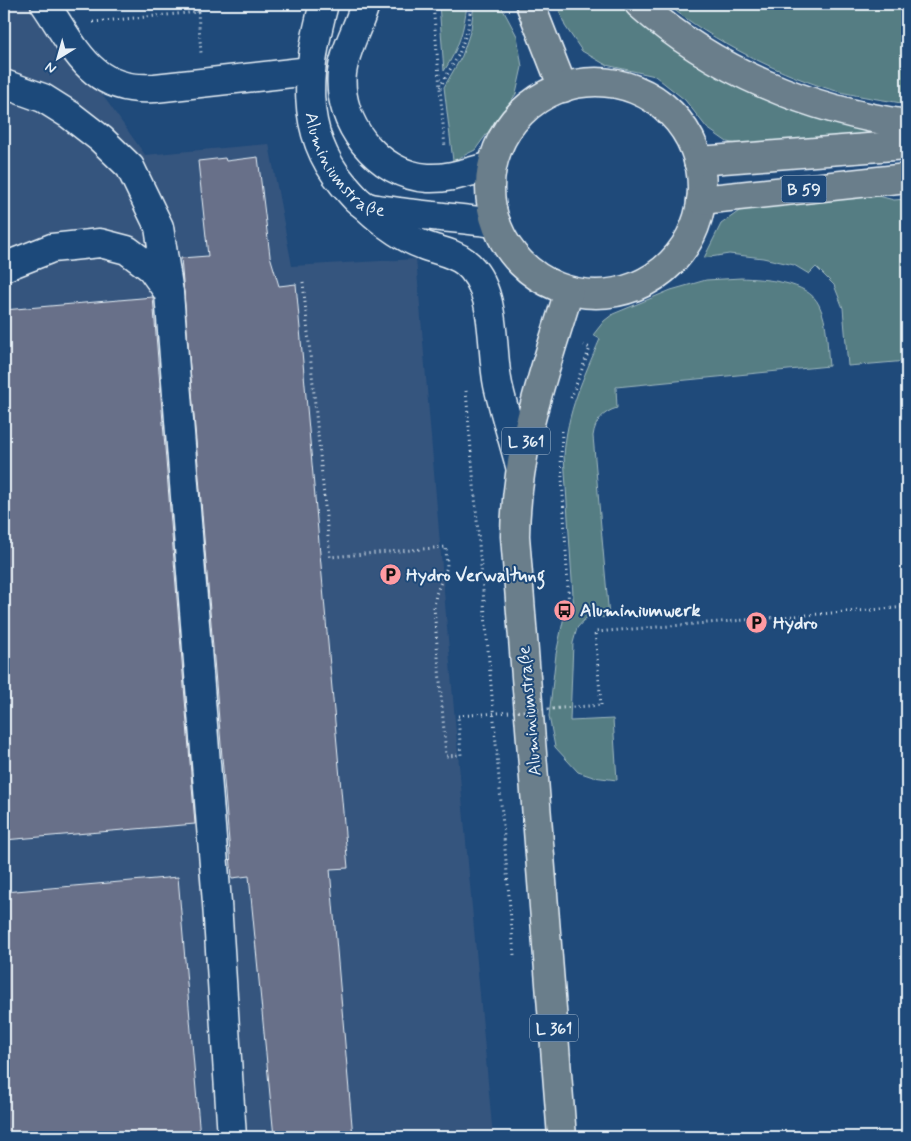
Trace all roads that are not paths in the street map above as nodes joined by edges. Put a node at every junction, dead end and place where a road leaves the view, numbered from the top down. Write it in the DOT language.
graph roads {
  1 [pos="45,4"];
  2 [pos="324,4"];
  3 [pos="365,4"];
  4 [pos="530,4"];
  5 [pos="640,4"];
  6 [pos="310,71"];
  7 [pos="4,84"];
  8 [pos="563,88"];
  9 [pos="907,124"];
  10 [pos="907,145"];
  11 [pos="698,161"];
  12 [pos="492,166"];
  13 [pos="907,178"];
  14 [pos="701,200"];
  15 [pos="366,207"];
  16 [pos="496,222"];
  17 [pos="4,267"];
  18 [pos="569,291"];
  19 [pos="169,293"];
  20 [pos="520,466"];
  21 [pos="232,1137"];
  22 [pos="562,1137"];
  1 -- 6 [label="lane"];
  2 -- 6 [label="lane, Aluminiumstraße"];
  3 -- 12 [label="lane, Aluminiumstraße"];
  4 -- 8 [label="main road"];
  5 -- 9 [label="main road"];
  6 -- 15 [label="lane, Aluminiumstraße"];
  7 -- 19 [label="lane"];
  8 -- 11 [label="main road"];
  8 -- 12 [label="main road"];
  10 -- 11 [label="main road"];
  11 -- 14 [label="main road"];
  12 -- 16 [label="main road"];
  13 -- 14 [label="main road, B 59"];
  14 -- 18 [label="main road"];
  15 -- 16 [label="lane, Aluminiumstraße"];
  15 -- 20 [label="lane"];
  16 -- 18 [label="main road"];
  17 -- 19 [label="lane"];
  18 -- 20 [label="main road, Aluminiumstraße / L 361"];
  19 -- 21 [label="lane"];
  20 -- 22 [label="main road, Aluminiumstraße / L 361"];
}
